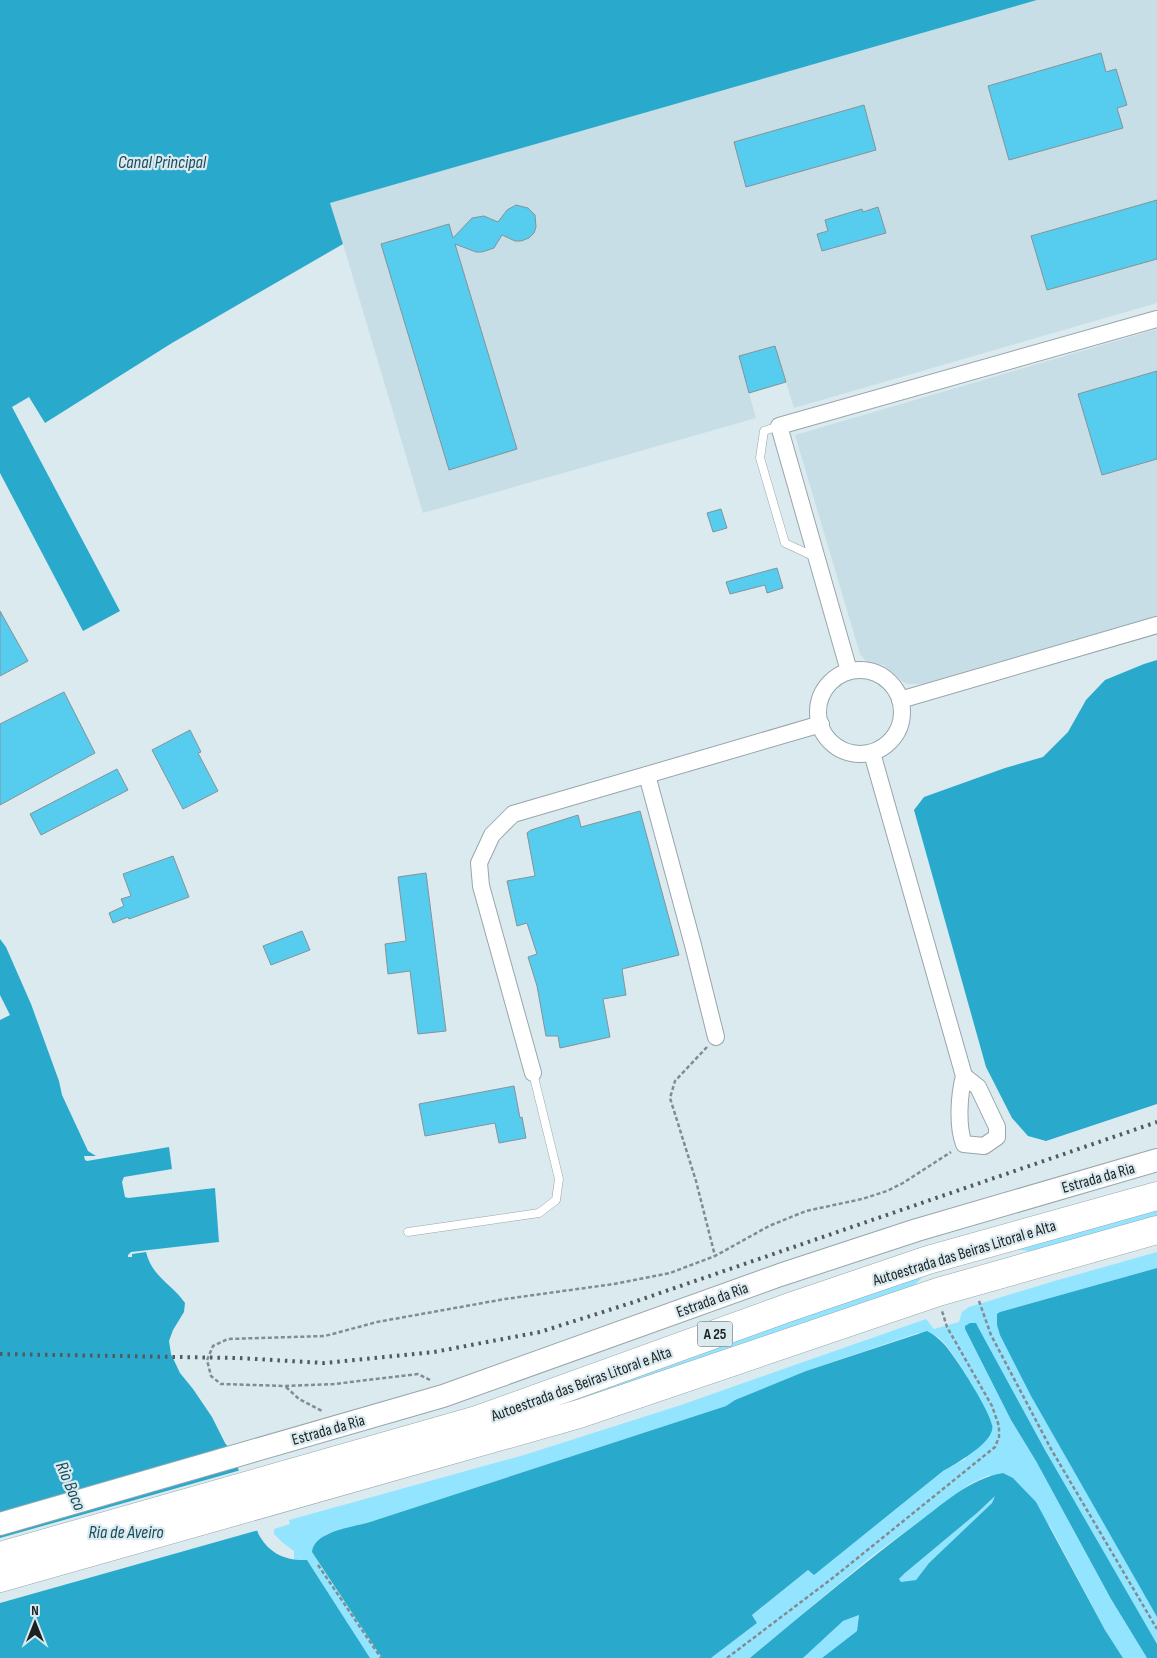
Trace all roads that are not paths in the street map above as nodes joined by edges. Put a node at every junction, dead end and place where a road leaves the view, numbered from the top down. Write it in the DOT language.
graph roads {
  1 [pos="1157,320"];
  2 [pos="779,426"];
  3 [pos="817,558"];
  4 [pos="1157,625"];
  5 [pos="849,671"];
  6 [pos="900,700"];
  7 [pos="821,724"];
  8 [pos="872,753"];
  9 [pos="647,775"];
  10 [pos="716,1038"];
  11 [pos="533,1073"];
  12 [pos="964,1076"];
  13 [pos="1157,1160"];
  14 [pos="1157,1196"];
  15 [pos="1157,1230"];
  16 [pos="408,1232"];
  17 [pos="277,1489"];
  18 [pos="0,1524"];
  19 [pos="0,1556"];
  20 [pos="0,1578"];
  1 -- 2 [label="street"];
  2 -- 3 [label="street"];
  2 -- 3 [label="lane"];
  3 -- 5 [label="street"];
  4 -- 6 [label="street"];
  5 -- 6 [label="street"];
  5 -- 7 [label="street"];
  6 -- 8 [label="street"];
  7 -- 8 [label="street"];
  7 -- 9 [label="street"];
  8 -- 12 [label="street"];
  9 -- 10 [label="street"];
  9 -- 11 [label="street"];
  11 -- 16 [label="lane"];
  12 -- 12 [label="street"];
  13 -- 18 [label="street, Estrada da Ria"];
  14 -- 17 [label="highway, Autoestrada das Beiras Litoral e Alta / A 25"];
  15 -- 17 [label="highway, Autoestrada das Beiras Litoral e Alta / A 25"];
  17 -- 19 [label="highway, Autoestrada das Beiras Litoral e Alta / A 25"];
  17 -- 20 [label="highway, Autoestrada das Beiras Litoral e Alta / A 25"];
}
